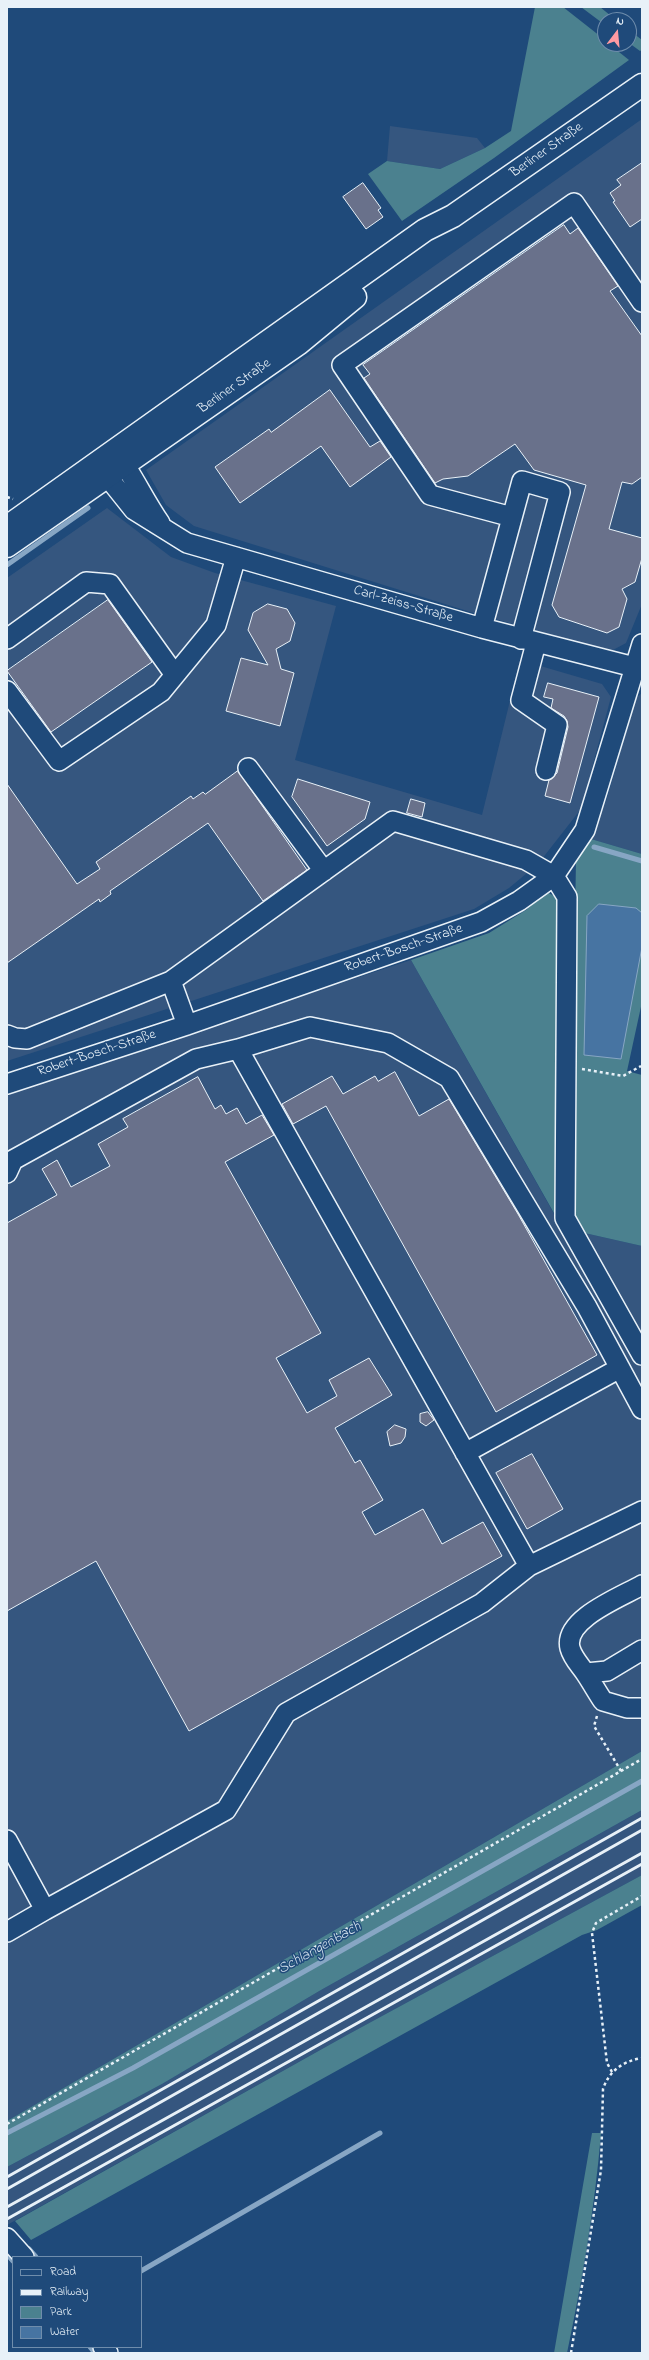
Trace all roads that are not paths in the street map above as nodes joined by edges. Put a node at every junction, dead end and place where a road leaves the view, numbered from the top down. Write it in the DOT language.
graph roads {
  1 [pos="642,85"];
  2 [pos="642,302"];
  3 [pos="120,458"];
  4 [pos="103,470"];
  5 [pos="512,517"];
  6 [pos="7,527"];
  7 [pos="167,532"];
  8 [pos="7,546"];
  9 [pos="236,557"];
  10 [pos="482,628"];
  11 [pos="7,638"];
  12 [pos="529,641"];
  13 [pos="642,644"];
  14 [pos="638,668"];
  15 [pos="175,675"];
  16 [pos="7,691"];
  17 [pos="248,768"];
  18 [pos="546,770"];
  19 [pos="324,871"];
  20 [pos="554,876"];
  21 [pos="171,981"];
  22 [pos="187,1025"];
  23 [pos="7,1035"];
  24 [pos="238,1049"];
  25 [pos="7,1084"];
  26 [pos="7,1173"];
  27 [pos="642,1355"];
  28 [pos="620,1368"];
  29 [pos="642,1409"];
  30 [pos="465,1453"];
  31 [pos="642,1510"];
  32 [pos="530,1566"];
  33 [pos="642,1585"];
  34 [pos="642,1650"];
  35 [pos="586,1673"];
  36 [pos="642,1708"];
  37 [pos="7,1840"];
  38 [pos="45,1910"];
  39 [pos="7,1932"];
  40 [pos="7,2238"];
  41 [pos="23,2256"];
  1 -- 3 [label="main road, Berliner Straße"];
  2 -- 5 [label="street"];
  3 -- 4 [label="main road, Berliner Straße"];
  3 -- 7 [label="street, Carl-Zeiss-Straße"];
  4 -- 6 [label="main road, Berliner Straße"];
  4 -- 7 [label="street, Carl-Zeiss-Straße"];
  4 -- 8 [label="main road, Berliner Straße"];
  5 -- 10 [label="street"];
  5 -- 12 [label="street"];
  7 -- 9 [label="street, Carl-Zeiss-Straße"];
  9 -- 10 [label="street, Carl-Zeiss-Straße"];
  9 -- 15 [label="street"];
  10 -- 12 [label="street, Carl-Zeiss-Straße"];
  11 -- 15 [label="street"];
  12 -- 14 [label="street, Carl-Zeiss-Straße"];
  12 -- 18 [label="street"];
  13 -- 14 [label="street, Robert-Bosch-Straße"];
  14 -- 20 [label="street, Robert-Bosch-Straße"];
  15 -- 16 [label="street"];
  17 -- 19 [label="street"];
  19 -- 20 [label="street"];
  19 -- 21 [label="street"];
  20 -- 22 [label="street, Robert-Bosch-Straße"];
  20 -- 27 [label="street"];
  21 -- 22 [label="street"];
  21 -- 23 [label="street"];
  22 -- 25 [label="street, Robert-Bosch-Straße"];
  24 -- 26 [label="street"];
  24 -- 28 [label="street"];
  24 -- 30 [label="street"];
  28 -- 29 [label="street"];
  28 -- 30 [label="street"];
  30 -- 32 [label="street"];
  31 -- 32 [label="street"];
  32 -- 38 [label="street"];
  33 -- 35 [label="street"];
  34 -- 35 [label="street"];
  35 -- 36 [label="street"];
  37 -- 38 [label="street"];
  38 -- 39 [label="street"];
  40 -- 41 [label="street"];
}
